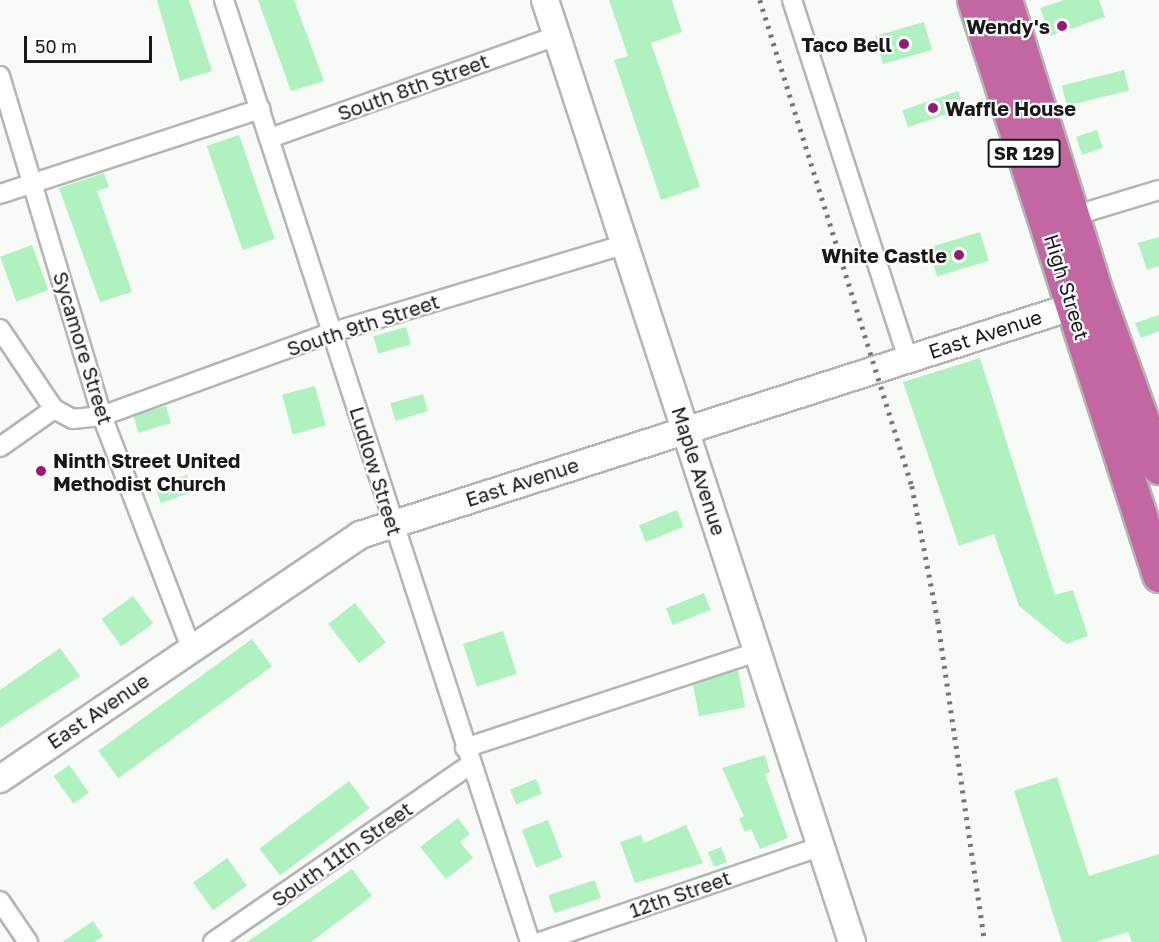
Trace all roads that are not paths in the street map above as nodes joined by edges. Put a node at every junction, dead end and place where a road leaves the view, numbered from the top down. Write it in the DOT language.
graph roads {
  1 [pos="225,0"];
  2 [pos="545,0"];
  3 [pos="792,0"];
  4 [pos="974,0"];
  5 [pos="1005,0"];
  6 [pos="556,36"];
  7 [pos="0,76"];
  8 [pos="260,109"];
  9 [pos="270,138"];
  10 [pos="33,184"];
  11 [pos="1159,190"];
  12 [pos="0,194"];
  13 [pos="1073,216"];
  14 [pos="627,244"];
  15 [pos="1086,302"];
  16 [pos="0,329"];
  17 [pos="333,332"];
  18 [pos="908,359"];
  19 [pos="54,409"];
  20 [pos="102,416"];
  21 [pos="685,429"];
  22 [pos="0,447"];
  23 [pos="1159,467"];
  24 [pos="392,523"];
  25 [pos="1153,539"];
  26 [pos="1159,575"];
  27 [pos="191,648"];
  28 [pos="760,651"];
  29 [pos="468,756"];
  30 [pos="0,779"];
  31 [pos="819,847"];
  32 [pos="0,901"];
  33 [pos="28,942"];
  34 [pos="213,942"];
  35 [pos="530,942"];
  36 [pos="540,942"];
  37 [pos="852,942"];
  1 -- 8 [label="street, Ludlow Street"];
  2 -- 6 [label="street, Maple Avenue"];
  3 -- 18 [label="street"];
  4 -- 15 [label="highway, High Street / SR 129"];
  5 -- 13 [label="highway, High Street / SR 129"];
  6 -- 9 [label="street, South 8th Street"];
  6 -- 14 [label="street, Maple Avenue"];
  7 -- 10 [label="street, Sycamore Street"];
  8 -- 9 [label="street, Ludlow Street"];
  8 -- 10 [label="street"];
  9 -- 17 [label="street, Ludlow Street"];
  10 -- 12 [label="street"];
  10 -- 20 [label="street, Sycamore Street"];
  11 -- 13 [label="street"];
  13 -- 15 [label="highway, High Street / SR 129"];
  14 -- 17 [label="street, South 9th Street"];
  14 -- 21 [label="street, Maple Avenue"];
  15 -- 18 [label="street, East Avenue"];
  15 -- 23 [label="highway, High Street / SR 129"];
  15 -- 25 [label="highway, High Street / SR 129"];
  16 -- 19 [label="street"];
  17 -- 20 [label="street, South 9th Street"];
  17 -- 24 [label="street, Ludlow Street"];
  18 -- 21 [label="street, East Avenue"];
  19 -- 20 [label="street, South 9th Street"];
  19 -- 22 [label="street"];
  20 -- 27 [label="street, Sycamore Street"];
  21 -- 24 [label="street, East Avenue"];
  21 -- 28 [label="street, Maple Avenue"];
  24 -- 27 [label="street, East Avenue"];
  24 -- 29 [label="street, Ludlow Street"];
  25 -- 26 [label="highway, High Street / SR 129"];
  27 -- 30 [label="street, East Avenue"];
  28 -- 29 [label="street, South 11th Street"];
  28 -- 31 [label="street, Maple Avenue"];
  29 -- 34 [label="street, South 11th Street"];
  29 -- 35 [label="street, Ludlow Street"];
  31 -- 36 [label="street, 12th Street"];
  31 -- 37 [label="street, Maple Avenue"];
  32 -- 33 [label="street"];
}
